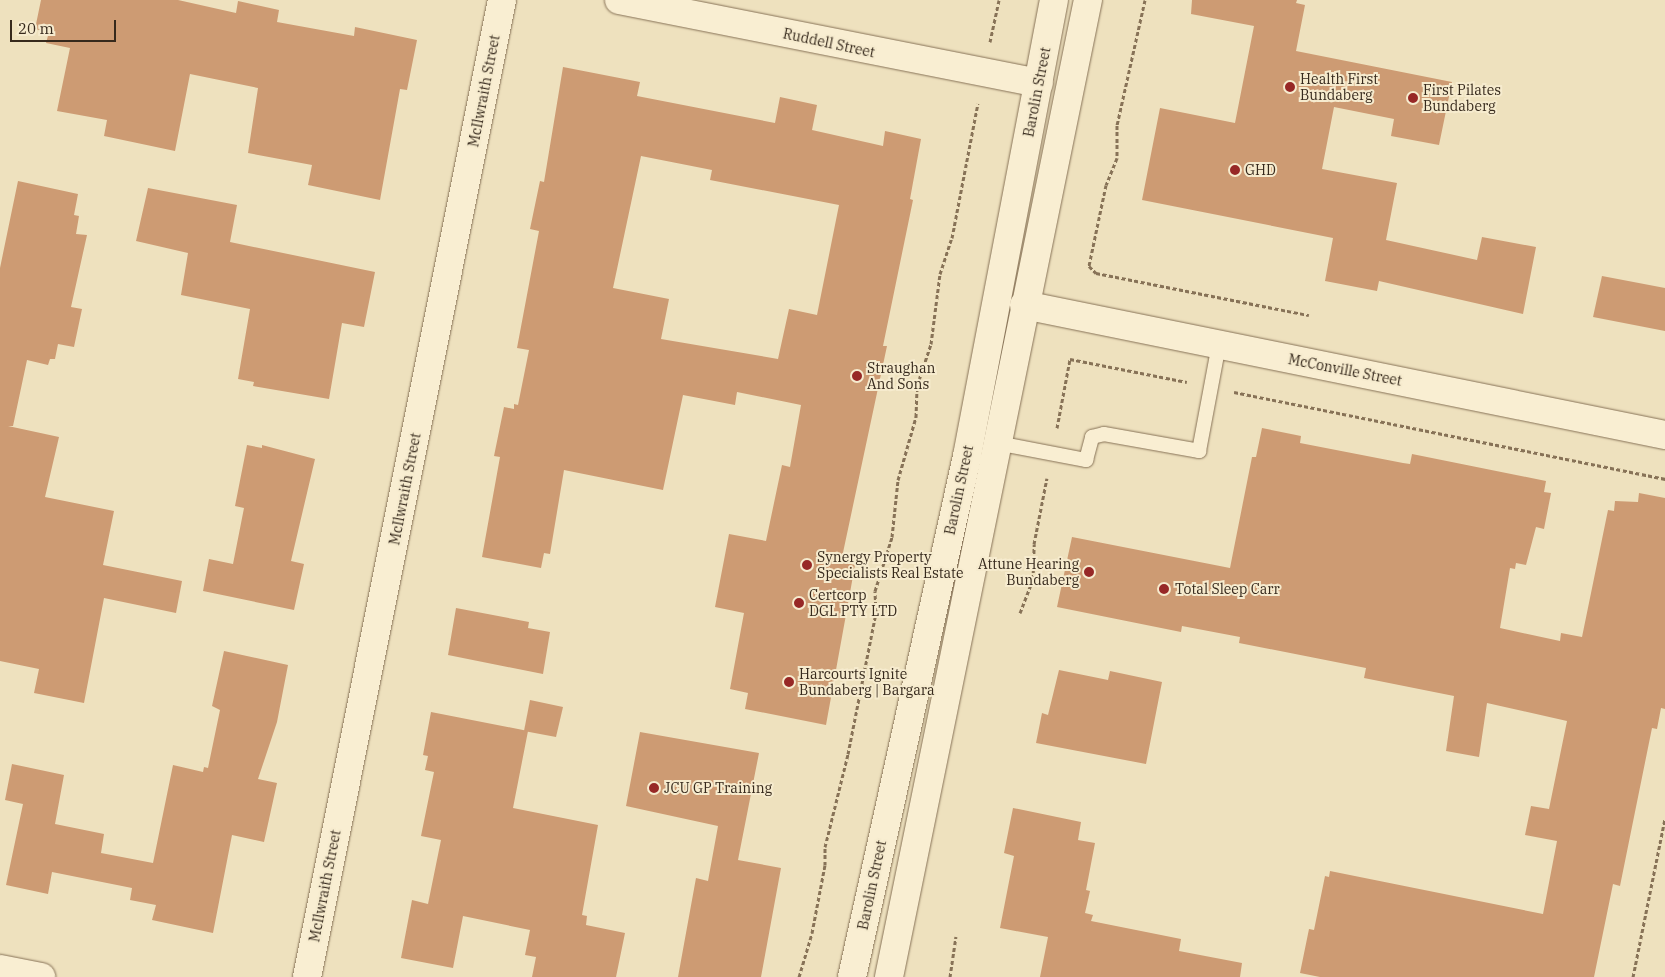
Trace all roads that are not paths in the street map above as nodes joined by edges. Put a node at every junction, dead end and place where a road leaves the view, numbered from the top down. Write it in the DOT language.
graph roads {
  1 [pos="502,0"];
  2 [pos="619,0"];
  3 [pos="1054,0"];
  4 [pos="1088,0"];
  5 [pos="1039,83"];
  6 [pos="1024,305"];
  7 [pos="1219,344"];
  8 [pos="1665,434"];
  9 [pos="997,443"];
  10 [pos="0,968"];
  11 [pos="41,977"];
  12 [pos="307,977"];
  13 [pos="852,977"];
  14 [pos="889,977"];
  1 -- 12 [label="street, McIlwraith Street"];
  2 -- 5 [label="street, Ruddell Street"];
  3 -- 5 [label="street, Barolin Street"];
  4 -- 6 [label="street, Barolin Street"];
  5 -- 13 [label="street, Barolin Street"];
  6 -- 7 [label="street, McConville Street"];
  6 -- 9 [label="street, Barolin Street"];
  7 -- 8 [label="street, McConville Street"];
  7 -- 9 [label="lane"];
  9 -- 14 [label="street, Barolin Street"];
  10 -- 11 [label="street"];
}
